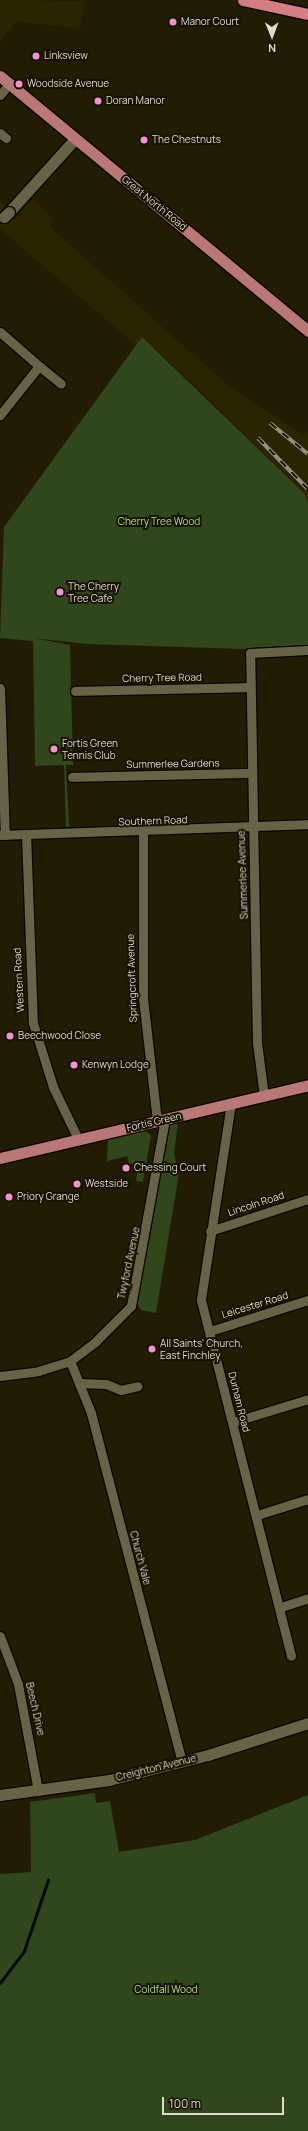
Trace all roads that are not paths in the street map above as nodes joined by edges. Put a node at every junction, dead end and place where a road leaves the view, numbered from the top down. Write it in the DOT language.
graph roads {
  1 [pos="243,0"];
  2 [pos="308,14"];
  3 [pos="0,76"];
  4 [pos="9,84"];
  5 [pos="0,95"];
  6 [pos="75,140"];
  7 [pos="0,221"];
  8 [pos="308,331"];
  9 [pos="0,332"];
  10 [pos="39,366"];
  11 [pos="61,384"];
  12 [pos="0,415"];
  13 [pos="308,650"];
  14 [pos="250,687"];
  15 [pos="0,688"];
  16 [pos="74,691"];
  17 [pos="250,773"];
  18 [pos="72,777"];
  19 [pos="307,824"];
  20 [pos="253,828"];
  21 [pos="143,833"];
  22 [pos="26,834"];
  23 [pos="3,835"];
  24 [pos="308,1085"];
  25 [pos="264,1096"];
  26 [pos="231,1103"];
  27 [pos="161,1120"];
  28 [pos="78,1139"];
  29 [pos="0,1158"];
  30 [pos="308,1199"];
  31 [pos="210,1231"];
  32 [pos="308,1300"];
  33 [pos="210,1331"];
  34 [pos="70,1361"];
  35 [pos="0,1376"];
  36 [pos="79,1384"];
  37 [pos="138,1386"];
  38 [pos="308,1399"];
  39 [pos="233,1422"];
  40 [pos="308,1499"];
  41 [pos="257,1515"];
  42 [pos="308,1598"];
  43 [pos="281,1607"];
  44 [pos="0,1636"];
  45 [pos="291,1656"];
  46 [pos="308,1723"];
  47 [pos="182,1762"];
  48 [pos="38,1791"];
  49 [pos="0,1795"];
  1 -- 2 [label="highway"];
  3 -- 4 [label="main road, Great North Road"];
  4 -- 5 [label="street"];
  4 -- 6 [label="main road, Great North Road"];
  6 -- 7 [label="street, bridge"];
  6 -- 8 [label="main road, Great North Road"];
  9 -- 10 [label="street"];
  10 -- 11 [label="street"];
  10 -- 12 [label="street"];
  13 -- 14 [label="street, Summerlee Avenue"];
  14 -- 16 [label="street, Cherry Tree Road"];
  14 -- 17 [label="street, Summerlee Avenue"];
  15 -- 23 [label="street"];
  17 -- 18 [label="street, Summerlee Gardens"];
  17 -- 20 [label="street, Summerlee Avenue"];
  19 -- 20 [label="street, Southern Road"];
  20 -- 21 [label="street, Southern Road"];
  20 -- 25 [label="street, Summerlee Avenue"];
  21 -- 22 [label="street, Southern Road"];
  21 -- 27 [label="street, Springcroft Avenue"];
  22 -- 23 [label="street, Southern Road"];
  22 -- 28 [label="street, Western Road"];
  24 -- 25 [label="main road, Fortis Green"];
  25 -- 26 [label="main road, Fortis Green"];
  26 -- 27 [label="main road, Fortis Green"];
  26 -- 31 [label="street, Durham Road"];
  27 -- 28 [label="main road, Fortis Green"];
  27 -- 34 [label="street, Twyford Avenue"];
  28 -- 29 [label="main road, Fortis Green"];
  30 -- 31 [label="street, Lincoln Road"];
  31 -- 33 [label="street, Durham Road"];
  32 -- 33 [label="street, Leicester Road"];
  33 -- 39 [label="street, Durham Road"];
  34 -- 35 [label="street, Twyford Avenue"];
  34 -- 36 [label="street, Church Vale"];
  36 -- 37 [label="street"];
  36 -- 47 [label="street, Church Vale"];
  38 -- 39 [label="street"];
  39 -- 41 [label="street, Durham Road"];
  40 -- 41 [label="street"];
  41 -- 43 [label="street, Durham Road"];
  42 -- 43 [label="street"];
  43 -- 45 [label="street, Durham Road"];
  44 -- 48 [label="street, Beech Drive"];
  46 -- 47 [label="street, Creighton Avenue"];
  47 -- 48 [label="street, Creighton Avenue"];
  48 -- 49 [label="street, Creighton Avenue"];
}
